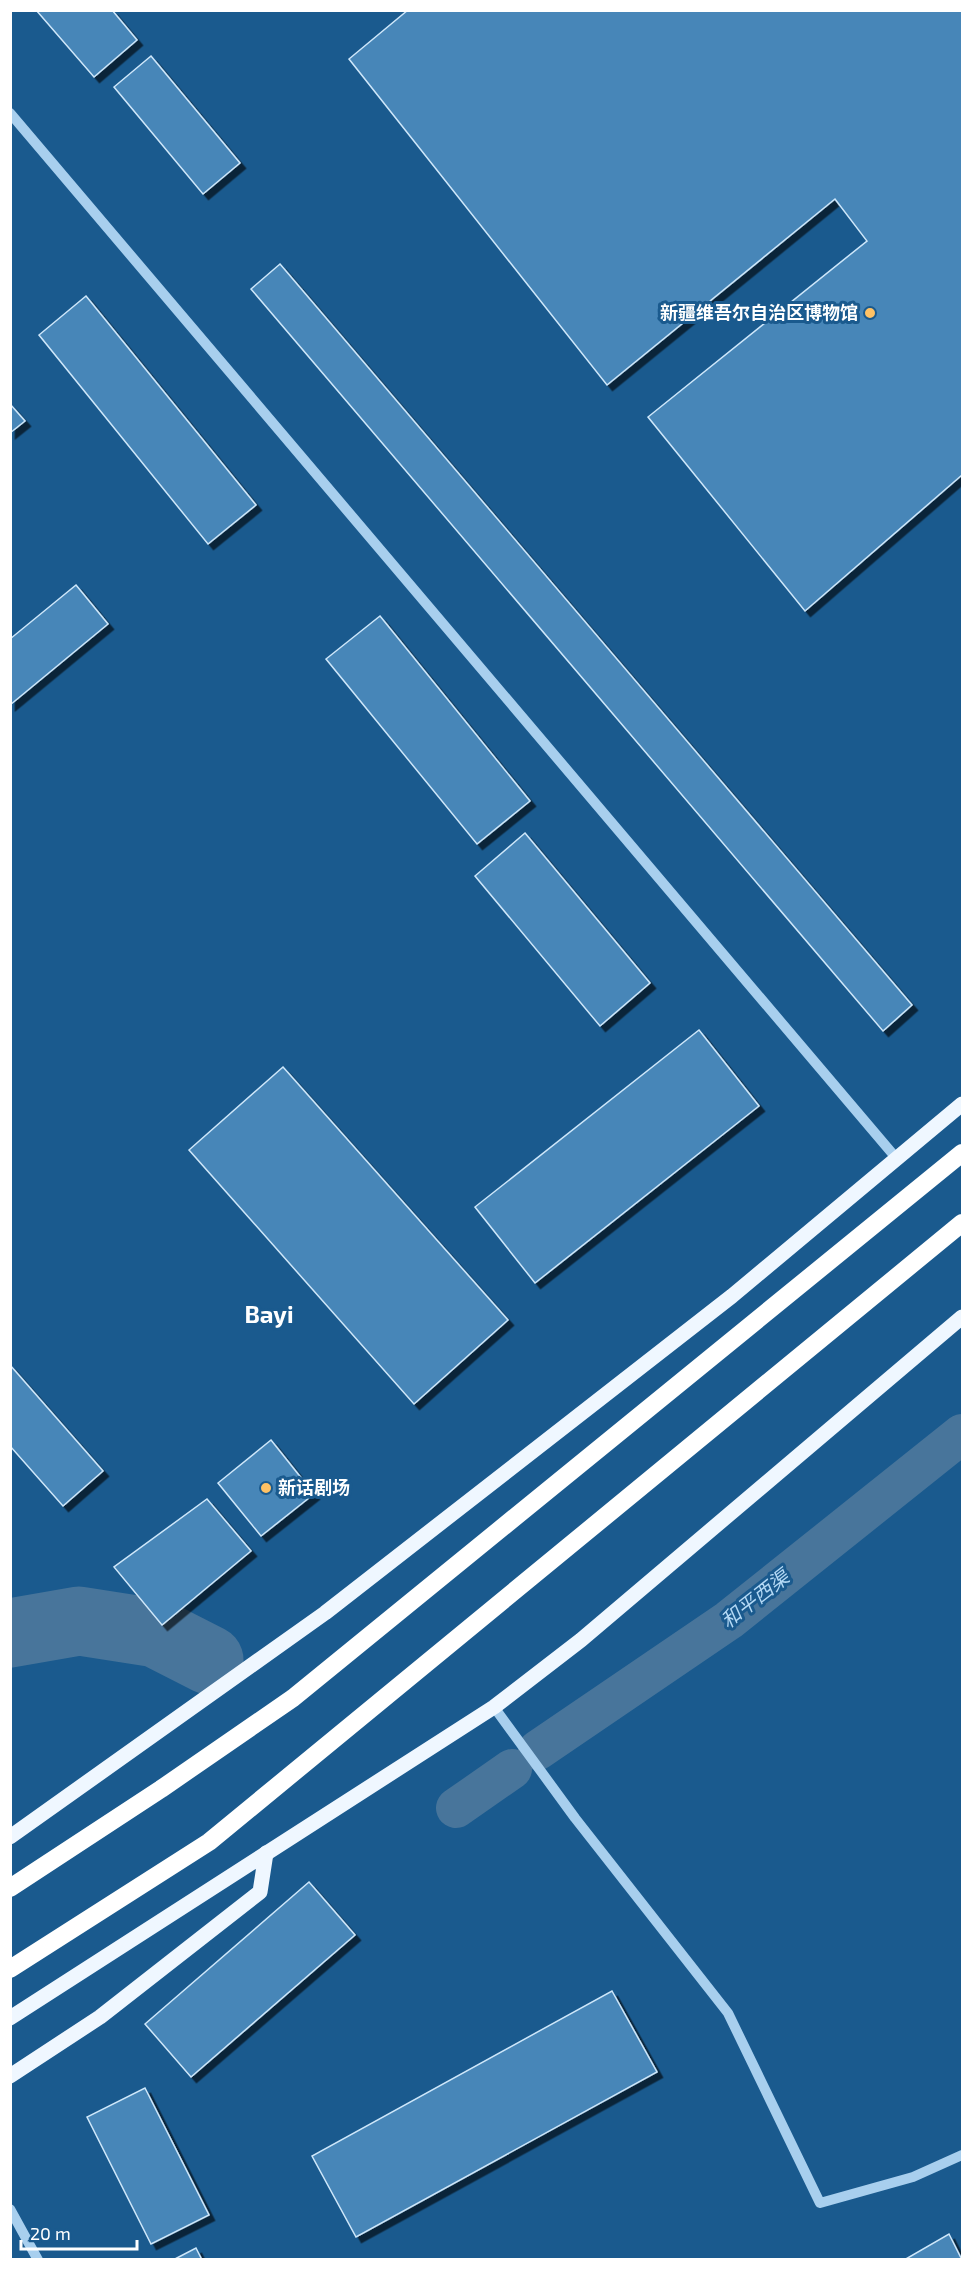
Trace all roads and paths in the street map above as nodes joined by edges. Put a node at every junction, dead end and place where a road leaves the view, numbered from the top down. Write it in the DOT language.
graph roads {
  1 [pos="10,113"];
  2 [pos="963,1104"];
  3 [pos="963,1154"];
  4 [pos="897,1159"];
  5 [pos="963,1223"];
  6 [pos="963,1317"];
  7 [pos="494,1707"];
  8 [pos="10,1836"];
  9 [pos="266,1853"];
  10 [pos="10,1888"];
  11 [pos="10,1969"];
  12 [pos="10,2018"];
  13 [pos="10,2076"];
  14 [pos="963,2155"];
  15 [pos="10,2209"];
  16 [pos="38,2259"];
  1 -- 4 [label="street"];
  2 -- 4 [label="main road"];
  3 -- 10 [label="highway"];
  4 -- 8 [label="main road"];
  5 -- 11 [label="highway"];
  6 -- 7 [label="main road"];
  7 -- 9 [label="main road"];
  7 -- 14 [label="street"];
  9 -- 12 [label="main road"];
  9 -- 13 [label="main road"];
  15 -- 16 [label="street"];
}
